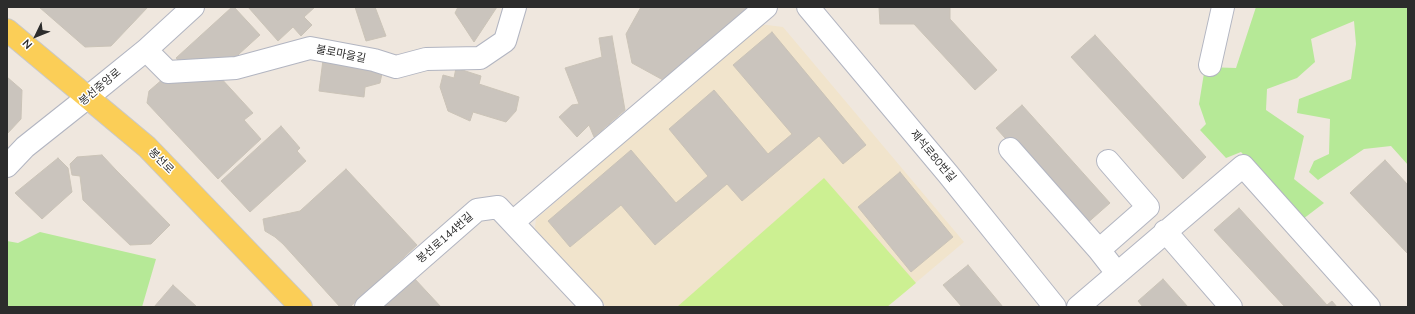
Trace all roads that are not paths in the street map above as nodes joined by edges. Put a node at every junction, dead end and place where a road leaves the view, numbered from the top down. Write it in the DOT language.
graph roads {
  1 [pos="193,7"];
  2 [pos="515,7"];
  3 [pos="766,7"];
  4 [pos="808,7"];
  5 [pos="1223,7"];
  6 [pos="7,30"];
  7 [pos="146,50"];
  8 [pos="1210,65"];
  9 [pos="88,97"];
  10 [pos="1010,149"];
  11 [pos="1108,161"];
  12 [pos="7,166"];
  13 [pos="513,222"];
  14 [pos="1165,231"];
  15 [pos="1099,250"];
  16 [pos="1116,273"];
  17 [pos="302,307"];
  18 [pos="366,307"];
  19 [pos="592,307"];
  20 [pos="1055,307"];
  21 [pos="1078,307"];
  22 [pos="1231,307"];
  23 [pos="1369,307"];
  1 -- 7 [label="street, 봉선중앙로"];
  2 -- 7 [label="street, 불로마을길"];
  3 -- 13 [label="street"];
  4 -- 20 [label="street, 제석로80번길"];
  5 -- 8 [label="street"];
  6 -- 9 [label="main road, 봉선로"];
  7 -- 9 [label="street, 봉선중앙로"];
  9 -- 12 [label="street, 봉선중앙로"];
  9 -- 17 [label="main road, 봉선로"];
  10 -- 15 [label="street"];
  11 -- 15 [label="street"];
  13 -- 18 [label="street, 봉선로144번길"];
  13 -- 19 [label="street, 봉선로144번길"];
  14 -- 16 [label="street"];
  14 -- 22 [label="street"];
  14 -- 23 [label="street"];
  15 -- 16 [label="street"];
  16 -- 21 [label="street"];
}
